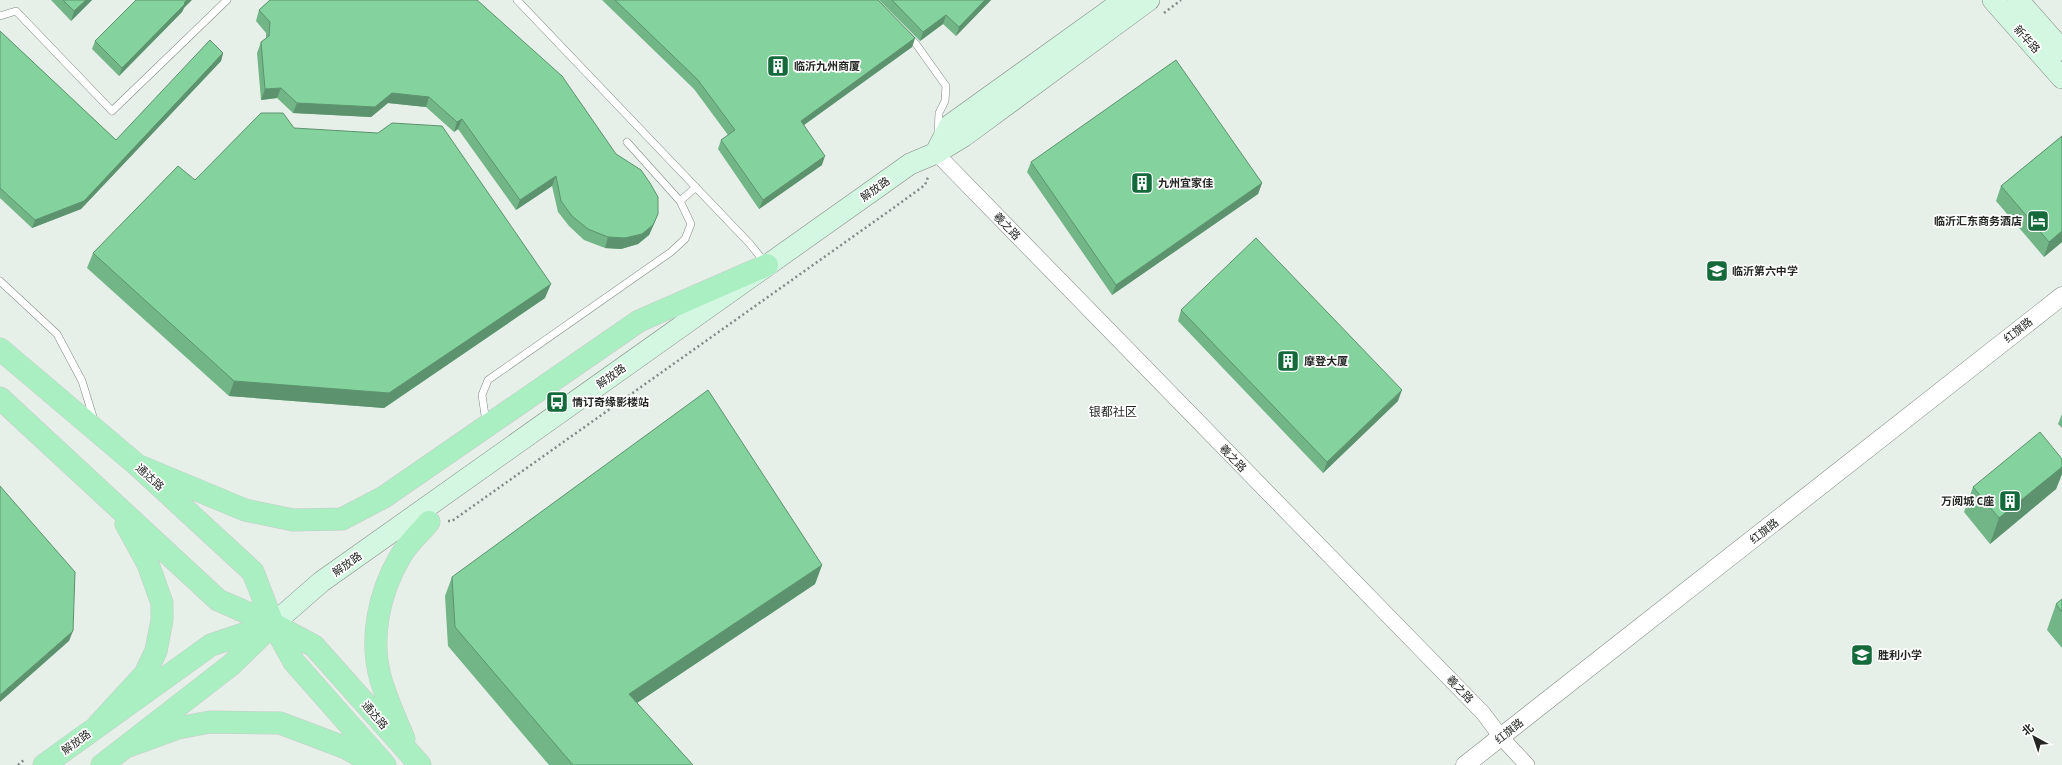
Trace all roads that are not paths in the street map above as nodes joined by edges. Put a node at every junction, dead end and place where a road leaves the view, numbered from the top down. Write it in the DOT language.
graph roads {
  1 [pos="227,0"];
  2 [pos="517,0"];
  3 [pos="1124,0"];
  4 [pos="1149,0"];
  5 [pos="1993,0"];
  6 [pos="2018,0"];
  7 [pos="0,16"];
  8 [pos="899,28"];
  9 [pos="2062,50"];
  10 [pos="2062,78"];
  11 [pos="627,142"];
  12 [pos="936,153"];
  13 [pos="696,188"];
  14 [pos="680,201"];
  15 [pos="767,265"];
  16 [pos="0,281"];
  17 [pos="2062,296"];
  18 [pos="0,349"];
  19 [pos="0,398"];
  20 [pos="487,426"];
  21 [pos="97,430"];
  22 [pos="137,465"];
  23 [pos="82,475"];
  24 [pos="430,522"];
  25 [pos="273,624"];
  26 [pos="98,725"];
  27 [pos="1501,737"];
  28 [pos="126,747"];
  29 [pos="415,759"];
  30 [pos="44,765"];
  31 [pos="102,765"];
  32 [pos="376,765"];
  33 [pos="385,765"];
  34 [pos="1465,765"];
  35 [pos="1527,765"];
  1 -- 7 [label="lane"];
  2 -- 13 [label="lane"];
  3 -- 12 [label="main road, 解放路"];
  4 -- 12 [label="main road, 解放路"];
  5 -- 10 [label="main road, 新华路"];
  6 -- 9 [label="main road, 新华路"];
  8 -- 12 [label="lane"];
  11 -- 14 [label="lane"];
  12 -- 15 [label="main road, 解放路"];
  12 -- 24 [label="main road, 解放路"];
  12 -- 27 [label="street, 羲之路"];
  13 -- 14 [label="lane"];
  13 -- 15 [label="lane"];
  14 -- 20 [label="lane"];
  15 -- 20 [label="main road"];
  15 -- 25 [label="main road, 解放路"];
  16 -- 21 [label="lane"];
  17 -- 27 [label="street, 红旗路"];
  18 -- 21 [label="main road, 通达路"];
  19 -- 23 [label="main road, 通达路"];
  20 -- 22 [label="main road"];
  21 -- 22 [label="main road, 通达路"];
  22 -- 25 [label="main road, 通达路"];
  23 -- 25 [label="main road, 通达路"];
  23 -- 26 [label="main road"];
  24 -- 25 [label="main road, 解放路"];
  24 -- 29 [label="main road"];
  25 -- 26 [label="main road, 解放路"];
  25 -- 28 [label="main road, 解放路"];
  25 -- 29 [label="main road, 通达路"];
  25 -- 33 [label="main road, 通达路"];
  26 -- 30 [label="main road, 解放路"];
  27 -- 34 [label="street, 红旗路"];
  27 -- 35 [label="street, 羲之路"];
  28 -- 31 [label="main road, 解放路"];
  28 -- 32 [label="main road"];
}
